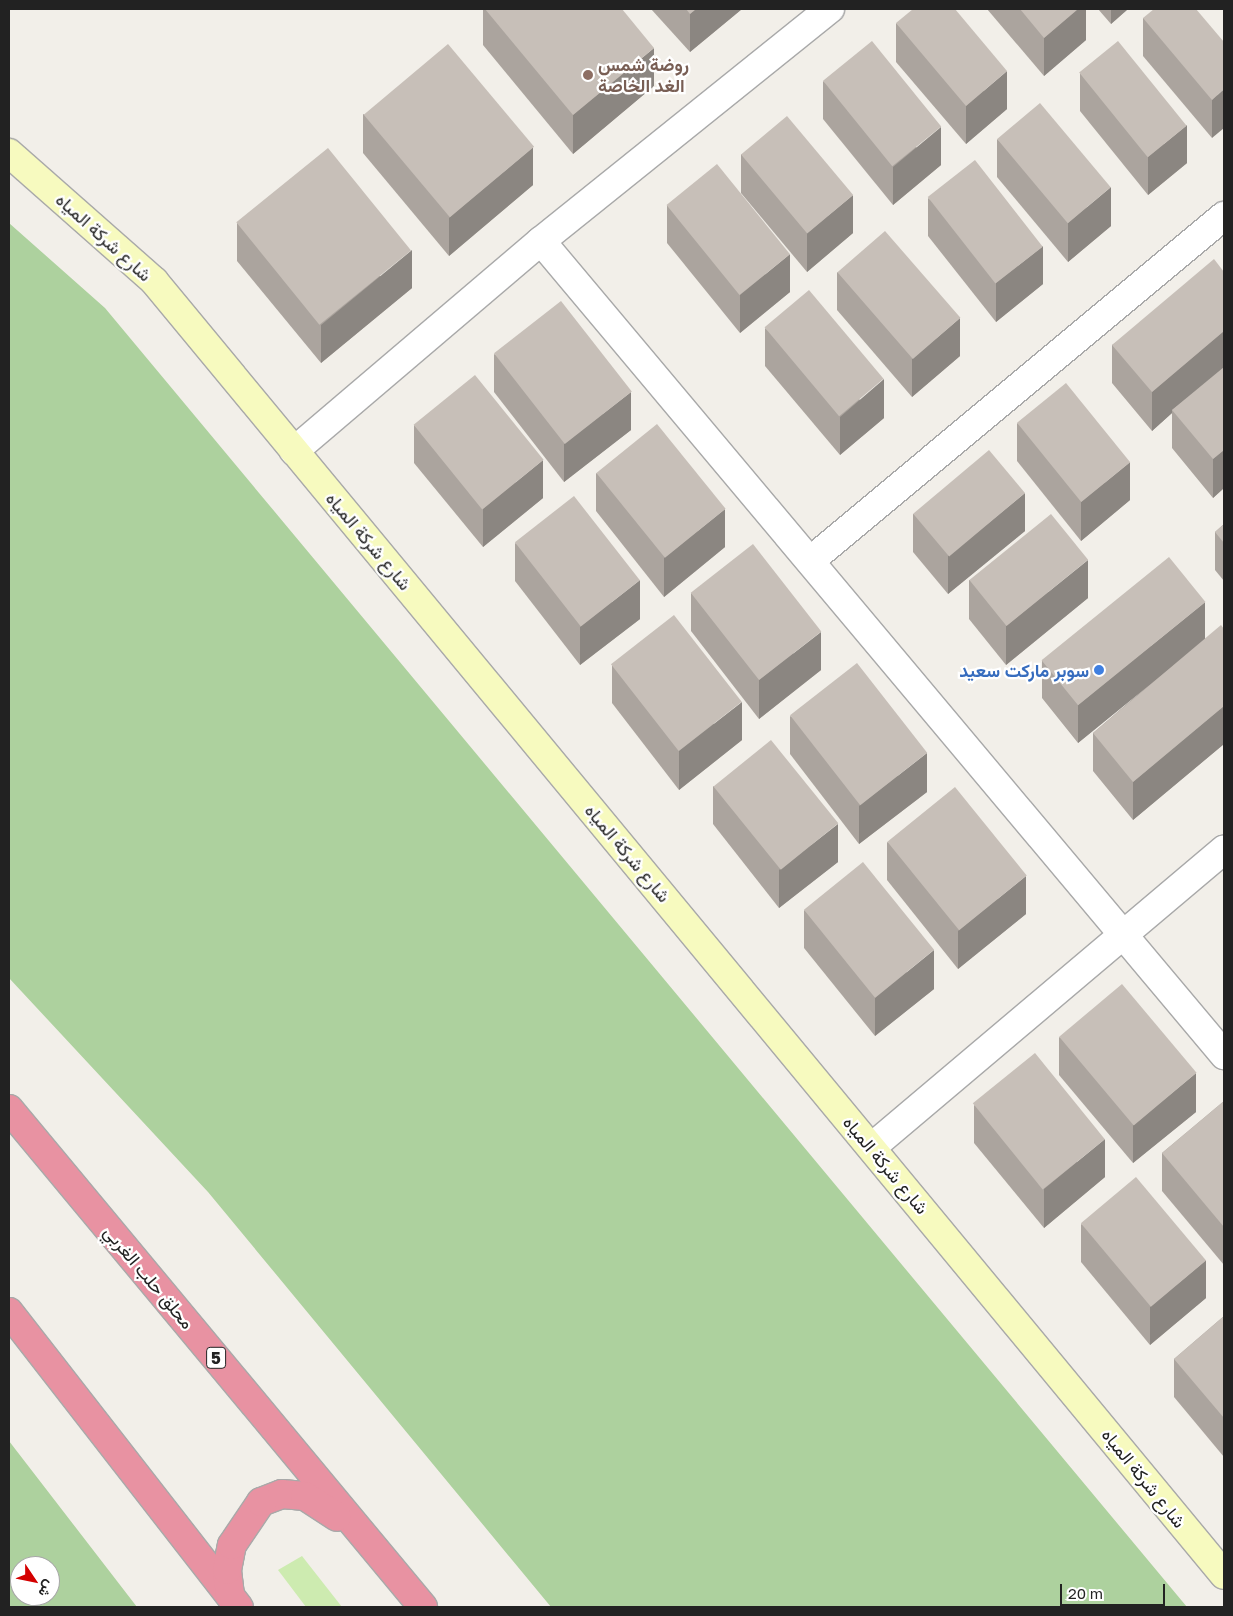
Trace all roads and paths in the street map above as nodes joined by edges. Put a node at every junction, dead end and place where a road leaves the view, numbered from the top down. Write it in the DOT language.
graph roads {
  1 [pos="830,9"];
  2 [pos="9,153"];
  3 [pos="1224,216"];
  4 [pos="541,241"];
  5 [pos="294,451"];
  6 [pos="810,561"];
  7 [pos="1224,850"];
  8 [pos="1125,934"];
  9 [pos="1224,1055"];
  10 [pos="9,1109"];
  11 [pos="872,1147"];
  12 [pos="9,1312"];
  13 [pos="364,1537"];
  14 [pos="1224,1575"];
  15 [pos="234,1601"];
  16 [pos="422,1607"];
  1 -- 4 [label="street"];
  2 -- 5 [label="street, شارع شركة المياه"];
  3 -- 6 [label="street"];
  4 -- 5 [label="street"];
  4 -- 6 [label="street"];
  5 -- 11 [label="street, شارع شركة المياه"];
  6 -- 8 [label="street"];
  7 -- 8 [label="street"];
  8 -- 9 [label="street"];
  8 -- 11 [label="street"];
  10 -- 13 [label="highway, محلق حلب الغربي / 5"];
  11 -- 14 [label="street, شارع شركة المياه"];
  12 -- 15 [label="highway"];
  13 -- 15 [label="highway"];
  13 -- 16 [label="highway, محلق حلب الغربي / 5"];
}
